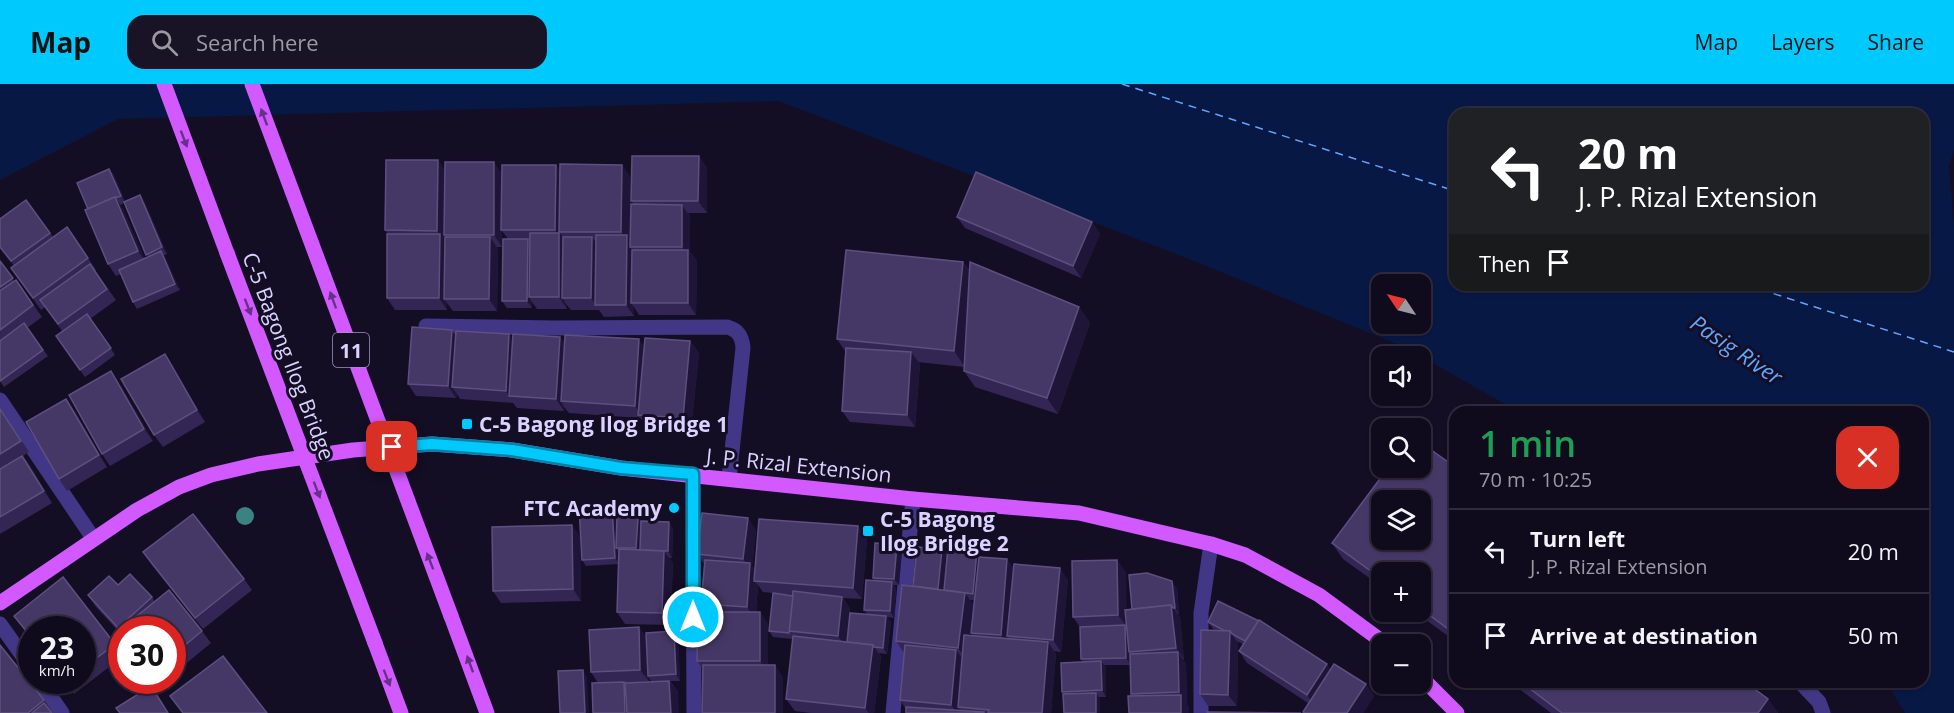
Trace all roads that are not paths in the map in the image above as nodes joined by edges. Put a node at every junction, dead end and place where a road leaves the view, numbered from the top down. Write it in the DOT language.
graph roads {
  1 [pos="164,84"];
  2 [pos="252,84"];
  3 [pos="426,326"];
  4 [pos="0,400"];
  5 [pos="693,474"];
  6 [pos="729,479"];
  7 [pos="913,499"];
  8 [pos="93,538"];
  9 [pos="1211,544"];
  10 [pos="0,603"];
  11 [pos="0,624"];
  12 [pos="1372,634"];
  13 [pos="18,649"];
  14 [pos="1431,687"];
  15 [pos="1806,688"];
  16 [pos="49,694"];
  17 [pos="62,713"];
  18 [pos="400,713"];
  19 [pos="488,713"];
  20 [pos="694,713"];
  21 [pos="892,713"];
  22 [pos="1201,713"];
  23 [pos="1457,713"];
  24 [pos="1823,713"];
  1 -- 18 [label="main road, C-5 Bagong Ilog Bridge, one-way, bridge"];
  19 -- 2 [label="main road, 11, one-way, bridge"];
  3 -- 6 [label="street"];
  4 -- 8 [label="street"];
  5 -- 6 [label="main road, J. P. Rizal Extension"];
  5 -- 8 [label="main road, J. P. Rizal Extension"];
  5 -- 20 [label="street"];
  6 -- 7 [label="main road, J. P. Rizal Extension"];
  7 -- 9 [label="main road, J. P. Rizal Extension"];
  7 -- 21 [label="street"];
  8 -- 10 [label="main road, J. P. Rizal Extension"];
  9 -- 12 [label="main road, J. P. Rizal Extension"];
  9 -- 22 [label="street"];
  11 -- 13 [label="street"];
  14 -- 23 [label="main road"];
  15 -- 24 [label="street"];
  16 -- 17 [label="street"];
}
